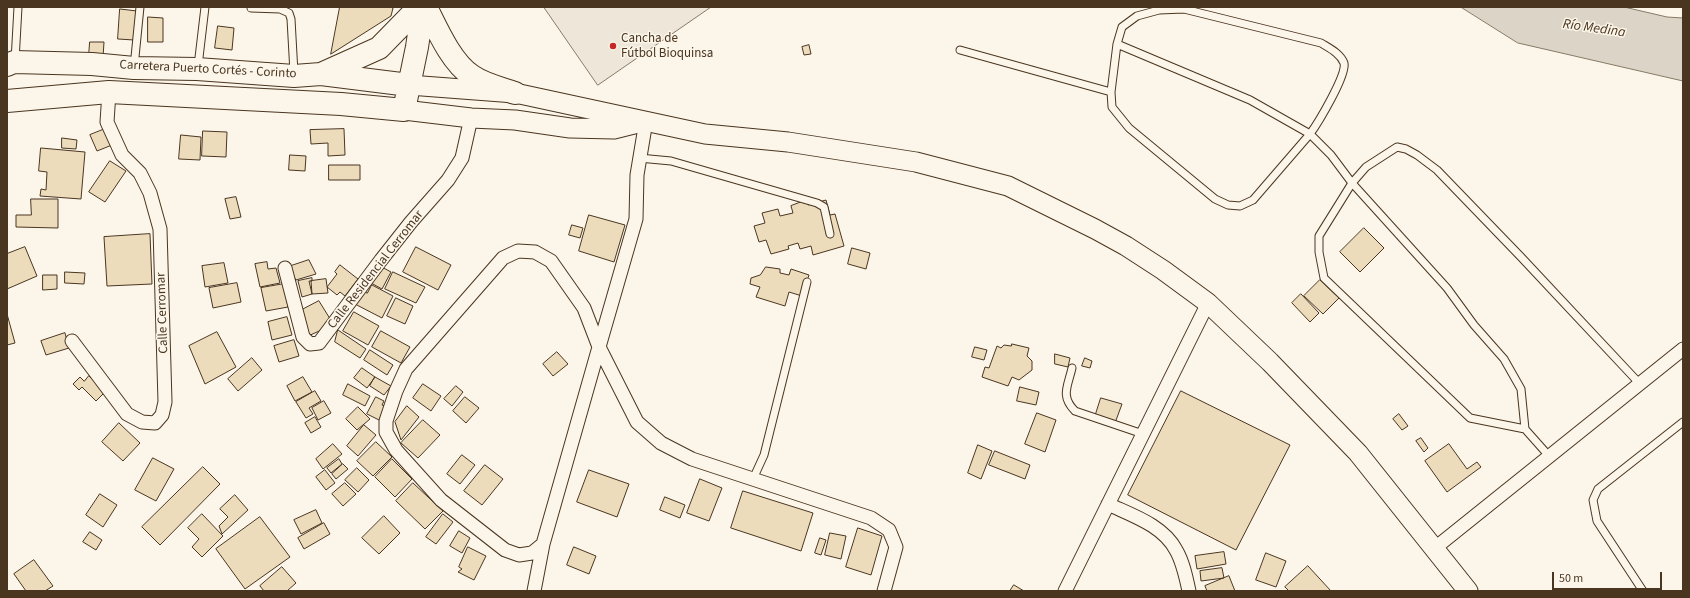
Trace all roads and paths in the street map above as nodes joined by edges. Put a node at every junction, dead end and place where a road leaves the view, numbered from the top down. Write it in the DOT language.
graph roads {
  1 [pos="18,7"];
  2 [pos="140,7"];
  3 [pos="205,7"];
  4 [pos="419,7"];
  5 [pos="424,7"];
  6 [pos="251,8"];
  7 [pos="1117,44"];
  8 [pos="960,50"];
  9 [pos="9,63"];
  10 [pos="134,68"];
  11 [pos="197,69"];
  12 [pos="321,74"];
  13 [pos="294,76"];
  14 [pos="409,85"];
  15 [pos="109,92"];
  16 [pos="1111,92"];
  17 [pos="515,94"];
  18 [pos="7,101"];
  19 [pos="404,110"];
  20 [pos="471,118"];
  21 [pos="646,121"];
  22 [pos="1310,134"];
  23 [pos="639,158"];
  24 [pos="1352,183"];
  25 [pos="830,234"];
  26 [pos="285,268"];
  27 [pos="807,282"];
  28 [pos="1208,303"];
  29 [pos="72,341"];
  30 [pos="599,347"];
  31 [pos="1683,349"];
  32 [pos="1072,368"];
  33 [pos="1640,384"];
  34 [pos="1683,422"];
  35 [pos="1526,429"];
  36 [pos="1143,434"];
  37 [pos="1550,456"];
  38 [pos="753,480"];
  39 [pos="1108,504"];
  40 [pos="543,544"];
  41 [pos="1435,548"];
  42 [pos="534,591"];
  43 [pos="884,591"];
  44 [pos="1066,591"];
  45 [pos="1189,591"];
  46 [pos="1468,591"];
  47 [pos="1643,591"];
  1 -- 9 [label="lane"];
  2 -- 10 [label="lane"];
  3 -- 11 [label="lane"];
  4 -- 12 [label="highway"];
  5 -- 14 [label="highway"];
  5 -- 17 [label="highway"];
  6 -- 13 [label="lane"];
  7 -- 16 [label="lane"];
  7 -- 22 [label="lane"];
  7 -- 22 [label="lane"];
  8 -- 16 [label="lane"];
  9 -- 10 [label="highway, Carretera Puerto Cortés - Corinto"];
  10 -- 11 [label="highway, Carretera Puerto Cortés - Corinto"];
  11 -- 13 [label="highway, Carretera Puerto Cortés - Corinto"];
  12 -- 13 [label="highway, Carretera Puerto Cortés - Corinto"];
  12 -- 14 [label="highway, Carretera Puerto Cortés - Corinto"];
  14 -- 17 [label="main road"];
  14 -- 19 [label="highway"];
  15 -- 18 [label="highway, Carretera Puerto Cortés - Corinto"];
  15 -- 19 [label="highway, Carretera Puerto Cortés - Corinto"];
  15 -- 29 [label="street, Calle Cerromar"];
  16 -- 22 [label="lane"];
  17 -- 21 [label="main road"];
  19 -- 20 [label="main road"];
  20 -- 21 [label="main road"];
  20 -- 26 [label="street, Calle Residencial Cerromar"];
  21 -- 23 [label="street"];
  21 -- 28 [label="main road"];
  22 -- 24 [label="lane"];
  23 -- 25 [label="lane"];
  23 -- 30 [label="street"];
  24 -- 33 [label="lane"];
  24 -- 35 [label="lane"];
  24 -- 35 [label="lane"];
  27 -- 38 [label="lane"];
  28 -- 36 [label="street"];
  28 -- 41 [label="main road"];
  30 -- 38 [label="street"];
  30 -- 40 [label="street"];
  30 -- 40 [label="street"];
  31 -- 33 [label="street"];
  32 -- 36 [label="lane"];
  33 -- 37 [label="street"];
  34 -- 47 [label="lane"];
  35 -- 37 [label="lane"];
  36 -- 39 [label="street"];
  37 -- 41 [label="street"];
  38 -- 43 [label="street"];
  39 -- 44 [label="street"];
  39 -- 45 [label="street"];
  40 -- 42 [label="street"];
  41 -- 46 [label="main road"];
}
